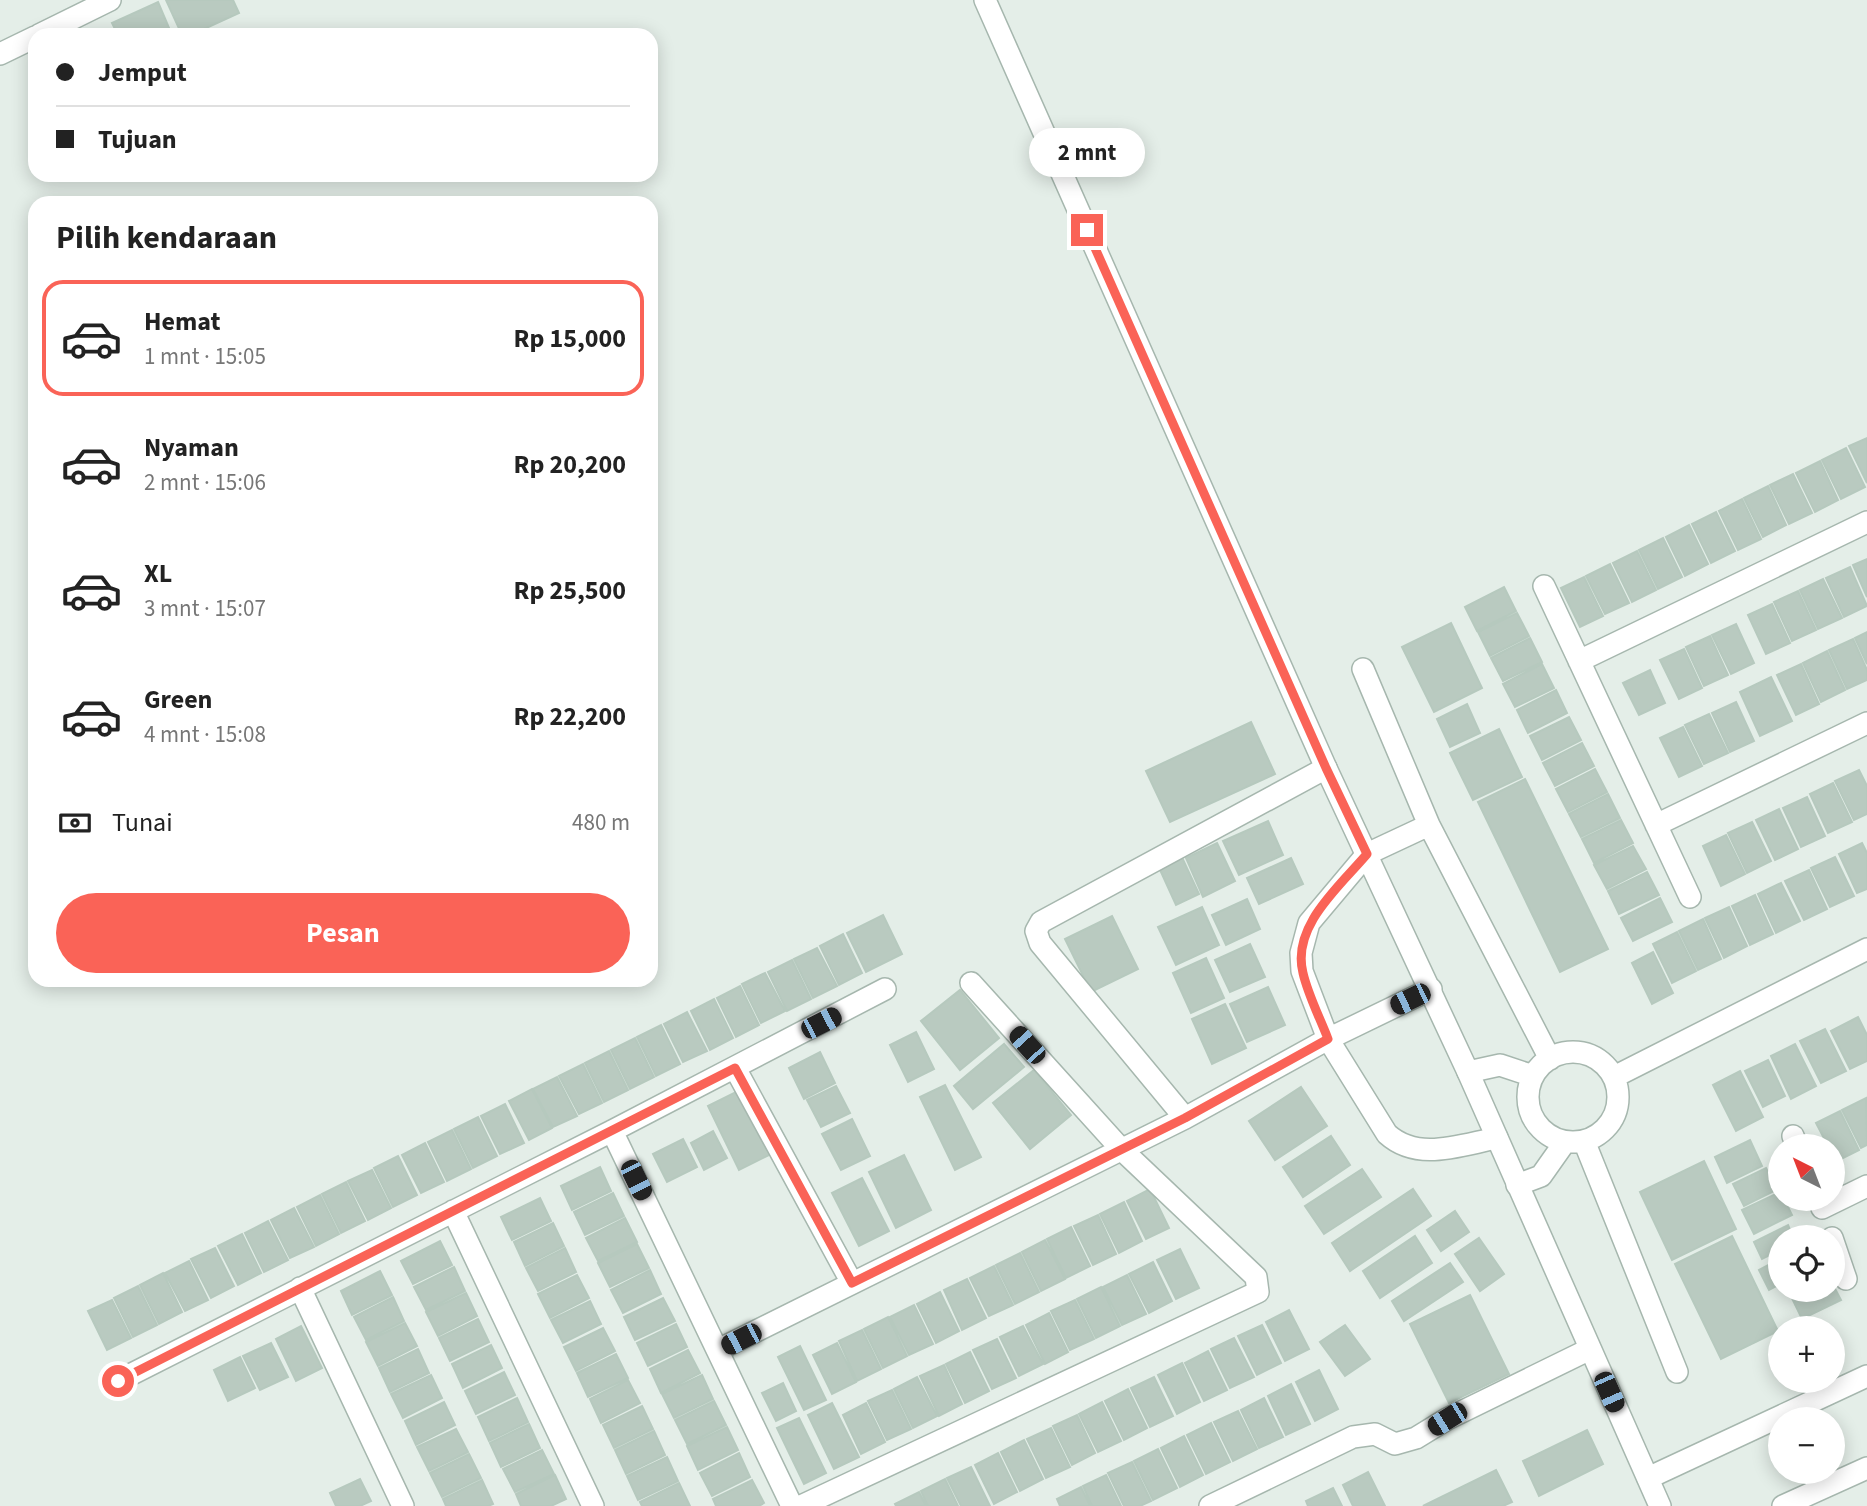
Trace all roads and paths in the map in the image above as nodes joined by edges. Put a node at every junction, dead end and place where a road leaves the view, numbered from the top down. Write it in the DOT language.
graph roads {
  1 [pos="110,0"];
  2 [pos="985,0"];
  3 [pos="53,28"];
  4 [pos="28,40"];
  5 [pos="0,54"];
  6 [pos="1867,522"];
  7 [pos="1544,586"];
  8 [pos="1579,661"];
  9 [pos="1363,668"];
  10 [pos="1867,723"];
  11 [pos="1326,768"];
  12 [pos="1429,825"];
  13 [pos="1656,825"];
  14 [pos="1367,854"];
  15 [pos="1690,897"];
  16 [pos="1867,949"];
  17 [pos="971,983"];
  18 [pos="885,989"];
  19 [pos="1431,989"];
  20 [pos="1328,1039"];
  21 [pos="1550,1059"];
  22 [pos="735,1068"];
  23 [pos="1468,1072"];
  24 [pos="1533,1076"];
  25 [pos="1614,1077"];
  26 [pos="1179,1120"];
  27 [pos="612,1131"];
  28 [pos="1497,1138"];
  29 [pos="1574,1141"];
  30 [pos="1121,1149"];
  31 [pos="1517,1185"];
  32 [pos="1867,1186"];
  33 [pos="1845,1194"];
  34 [pos="453,1211"];
  35 [pos="1845,1276"];
  36 [pos="1846,1279"];
  37 [pos="852,1283"];
  38 [pos="300,1289"];
  39 [pos="1590,1349"];
  40 [pos="718,1350"];
  41 [pos="1677,1372"];
  42 [pos="1867,1376"];
  43 [pos="118,1381"];
  44 [pos="1867,1468"];
  45 [pos="1647,1478"];
  46 [pos="403,1506"];
  47 [pos="593,1506"];
  48 [pos="792,1506"];
  49 [pos="801,1506"];
  50 [pos="1210,1506"];
  51 [pos="1660,1506"];
  52 [pos="1783,1506"];
  1 -- 3 [label="street"];
  2 -- 11 [label="street"];
  4 -- 5 [label="street"];
  6 -- 8 [label="street"];
  7 -- 8 [label="street"];
  8 -- 13 [label="street"];
  9 -- 12 [label="street"];
  10 -- 13 [label="street"];
  11 -- 14 [label="street"];
  11 -- 26 [label="street"];
  12 -- 14 [label="street"];
  12 -- 21 [label="street"];
  13 -- 15 [label="street"];
  14 -- 19 [label="street"];
  14 -- 20 [label="street"];
  16 -- 25 [label="street"];
  17 -- 30 [label="street"];
  18 -- 22 [label="street"];
  19 -- 20 [label="street"];
  19 -- 23 [label="street"];
  20 -- 26 [label="street"];
  20 -- 28 [label="street"];
  21 -- 24 [label="street"];
  21 -- 25 [label="street"];
  22 -- 27 [label="street"];
  22 -- 37 [label="street"];
  23 -- 24 [label="street"];
  23 -- 28 [label="street"];
  24 -- 29 [label="street"];
  25 -- 29 [label="street"];
  26 -- 30 [label="street"];
  27 -- 34 [label="street"];
  27 -- 40 [label="street"];
  28 -- 31 [label="street"];
  29 -- 31 [label="street"];
  29 -- 41 [label="street"];
  30 -- 37 [label="street"];
  30 -- 49 [label="street"];
  31 -- 39 [label="street"];
  32 -- 33 [label="street"];
  34 -- 38 [label="street"];
  34 -- 47 [label="street"];
  35 -- 36 [label="street"];
  37 -- 40 [label="street"];
  38 -- 43 [label="street"];
  38 -- 46 [label="street"];
  39 -- 45 [label="street"];
  39 -- 50 [label="street"];
  40 -- 48 [label="street"];
  42 -- 45 [label="street"];
  44 -- 52 [label="street"];
  45 -- 51 [label="street"];
}
